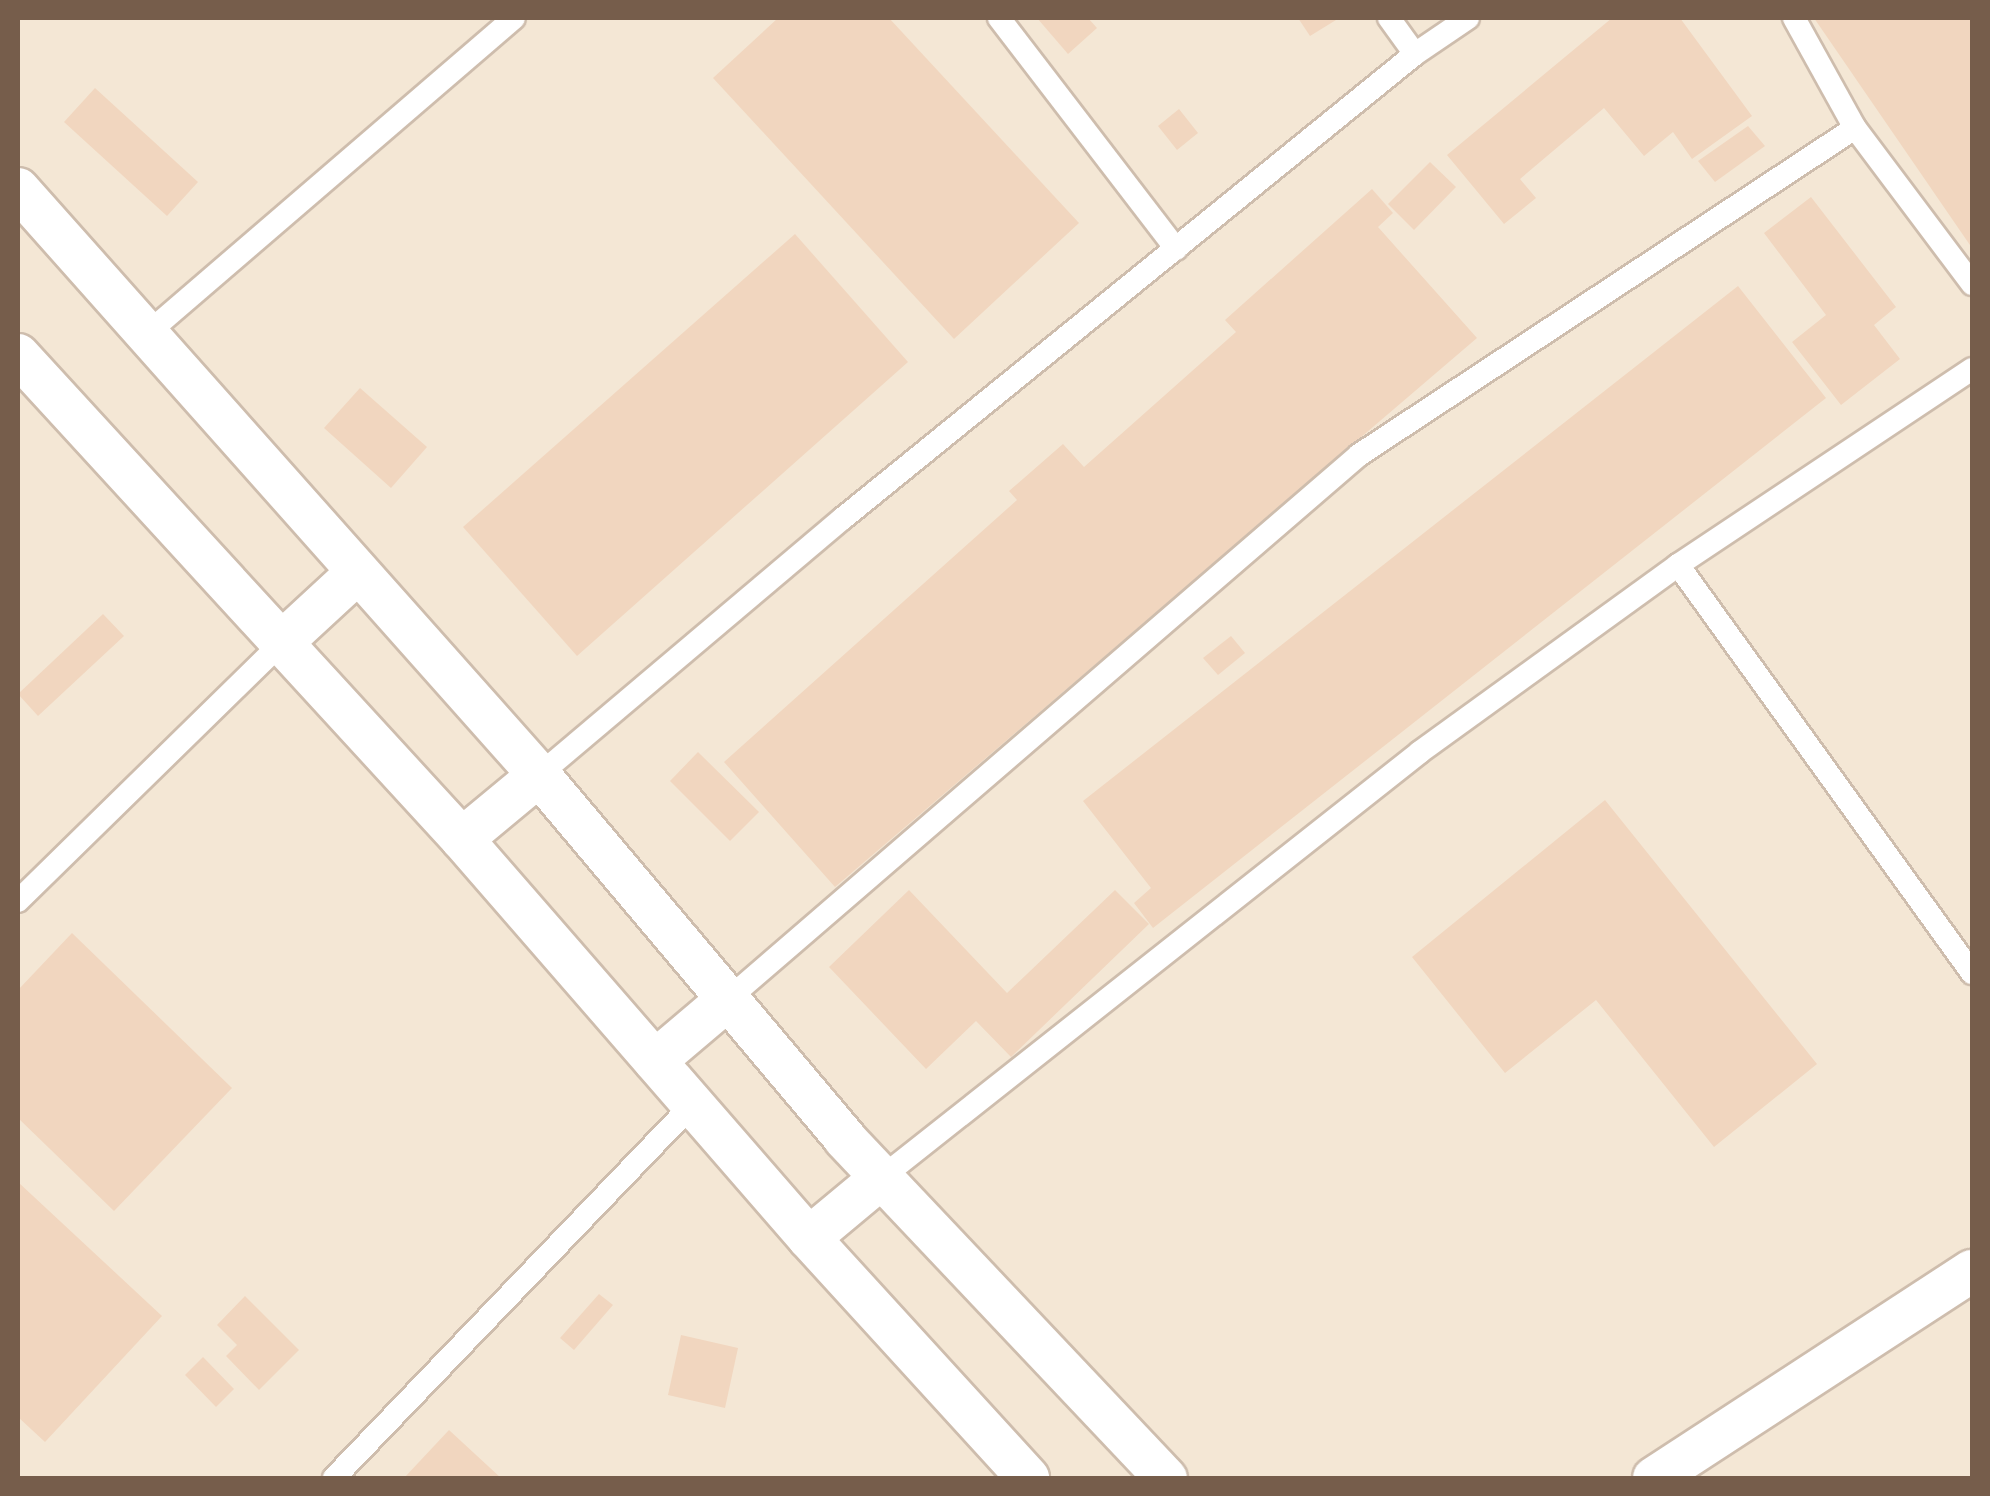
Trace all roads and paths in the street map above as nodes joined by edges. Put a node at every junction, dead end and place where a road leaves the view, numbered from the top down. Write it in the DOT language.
graph roads {
  1 [pos="514,18"];
  2 [pos="999,18"];
  3 [pos="1389,18"];
  4 [pos="1468,18"];
  5 [pos="1794,18"];
  6 [pos="1415,54"];
  7 [pos="1855,128"];
  8 [pos="18,189"];
  9 [pos="1176,249"];
  10 [pos="1972,284"];
  11 [pos="149,332"];
  12 [pos="18,355"];
  13 [pos="1972,368"];
  14 [pos="1678,565"];
  15 [pos="357,573"];
  16 [pos="280,644"];
  17 [pos="539,775"];
  18 [pos="462,839"];
  19 [pos="18,901"];
  20 [pos="1972,973"];
  21 [pos="726,1000"];
  22 [pos="655,1061"];
  23 [pos="692,1105"];
  24 [pos="881,1178"];
  25 [pos="809,1238"];
  26 [pos="1972,1271"];
  27 [pos="334,1478"];
  28 [pos="1028,1478"];
  29 [pos="1166,1478"];
  30 [pos="1654,1478"];
  1 -- 11 [label="lane"];
  2 -- 9 [label="lane"];
  3 -- 6 [label="lane"];
  4 -- 6 [label="lane"];
  5 -- 7 [label="lane"];
  6 -- 9 [label="lane"];
  7 -- 10 [label="lane"];
  7 -- 21 [label="lane"];
  8 -- 11 [label="street"];
  9 -- 17 [label="lane"];
  11 -- 15 [label="street"];
  12 -- 16 [label="street"];
  13 -- 14 [label="lane"];
  14 -- 20 [label="lane"];
  14 -- 24 [label="lane"];
  15 -- 16 [label="street"];
  15 -- 17 [label="street"];
  16 -- 18 [label="street"];
  16 -- 19 [label="lane"];
  17 -- 18 [label="street"];
  17 -- 21 [label="street"];
  18 -- 22 [label="street"];
  21 -- 22 [label="street"];
  21 -- 24 [label="street"];
  22 -- 23 [label="street"];
  23 -- 25 [label="street"];
  23 -- 27 [label="lane"];
  24 -- 25 [label="street"];
  24 -- 29 [label="street"];
  25 -- 28 [label="street"];
  26 -- 30 [label="street"];
}
